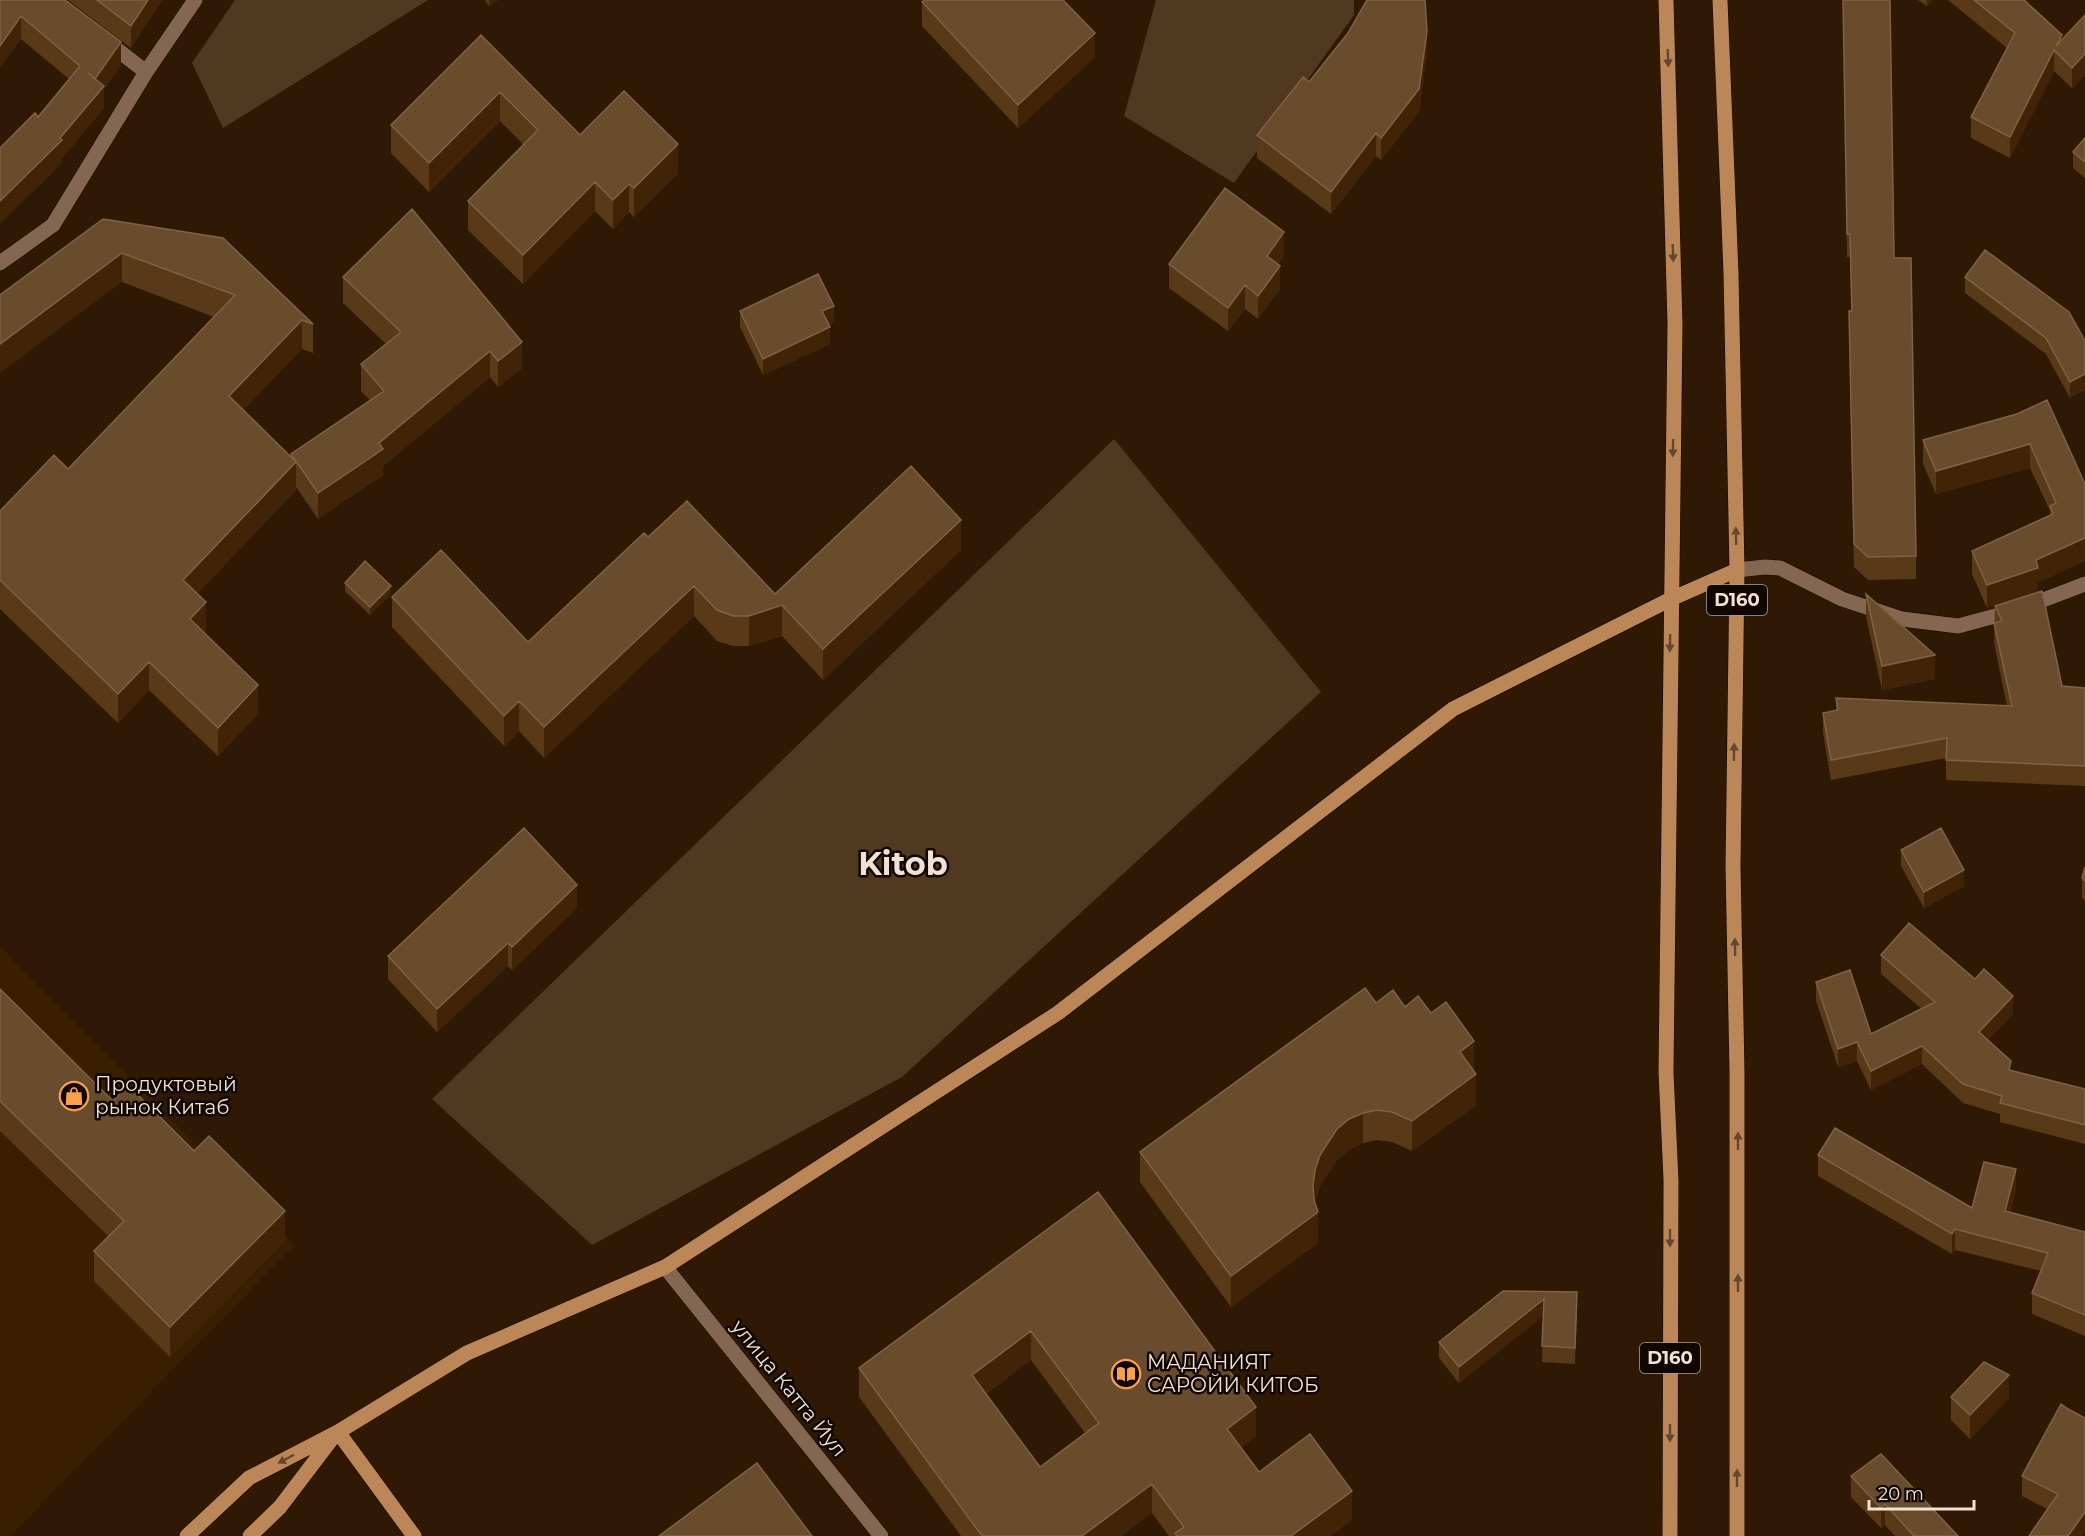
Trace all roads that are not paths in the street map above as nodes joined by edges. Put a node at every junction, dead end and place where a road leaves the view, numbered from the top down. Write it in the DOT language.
graph roads {
  1 [pos="195,0"];
  2 [pos="1666,0"];
  3 [pos="1720,0"];
  4 [pos="90,29"];
  5 [pos="146,72"];
  6 [pos="0,263"];
  7 [pos="1737,570"];
  8 [pos="2085,584"];
  9 [pos="1671,599"];
  10 [pos="664,1267"];
  11 [pos="338,1432"];
  12 [pos="187,1536"];
  13 [pos="250,1536"];
  14 [pos="414,1536"];
  15 [pos="881,1536"];
  16 [pos="1670,1536"];
  17 [pos="1737,1536"];
  1 -- 5 [label="street"];
  2 -- 9 [label="main road, D160, one-way"];
  7 -- 3 [label="main road, D160, one-way"];
  4 -- 5 [label="street"];
  5 -- 6 [label="street"];
  7 -- 8 [label="street"];
  7 -- 9 [label="main road"];
  17 -- 7 [label="main road, D160, one-way"];
  9 -- 10 [label="main road"];
  9 -- 16 [label="main road, D160, one-way"];
  10 -- 11 [label="main road"];
  10 -- 15 [label="street, улица Катта Йул"];
  11 -- 12 [label="main road, one-way"];
  11 -- 13 [label="main road"];
  11 -- 14 [label="main road"];
}
